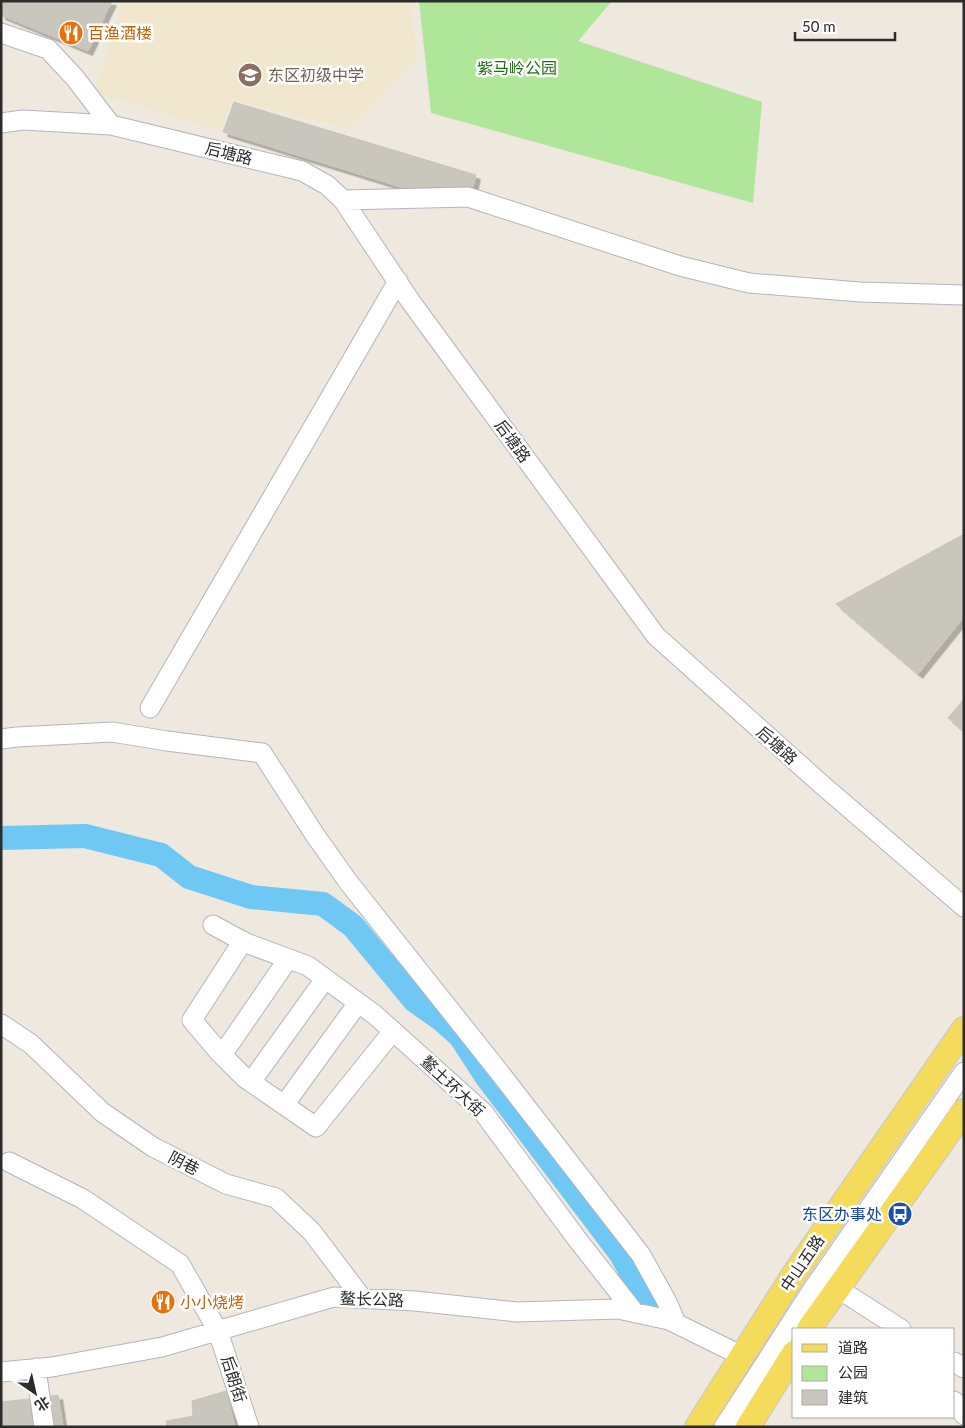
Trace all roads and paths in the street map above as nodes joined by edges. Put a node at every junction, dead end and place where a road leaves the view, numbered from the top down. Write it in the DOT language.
graph roads {
  1 [pos="1,33"];
  2 [pos="1,123"];
  3 [pos="111,124"];
  4 [pos="342,200"];
  5 [pos="398,281"];
  6 [pos="964,295"];
  7 [pos="150,708"];
  8 [pos="1,739"];
  9 [pos="964,907"];
  10 [pos="213,925"];
  11 [pos="243,942"];
  12 [pos="288,959"];
  13 [pos="325,979"];
  14 [pos="358,1003"];
  15 [pos="1,1024"];
  16 [pos="964,1029"];
  17 [pos="393,1031"];
  18 [pos="964,1046"];
  19 [pos="222,1055"];
  20 [pos="964,1072"];
  21 [pos="251,1082"];
  22 [pos="284,1105"];
  23 [pos="964,1111"];
  24 [pos="9,1162"];
  25 [pos="837,1288"];
  26 [pos="362,1298"];
  27 [pos="635,1313"];
  28 [pos="676,1323"];
  29 [pos="810,1328"];
  30 [pos="899,1328"];
  31 [pos="218,1330"];
  32 [pos="742,1356"];
  33 [pos="792,1356"];
  34 [pos="36,1368"];
  35 [pos="1,1372"];
  36 [pos="955,1402"];
  37 [pos="964,1415"];
  38 [pos="44,1427"];
  39 [pos="249,1427"];
  40 [pos="697,1427"];
  41 [pos="706,1427"];
  42 [pos="724,1427"];
  43 [pos="748,1427"];
  1 -- 3 [label="street"];
  2 -- 3 [label="street, 后塘路"];
  3 -- 4 [label="street, 后塘路"];
  4 -- 5 [label="street, 后塘路"];
  4 -- 6 [label="street"];
  5 -- 7 [label="street"];
  5 -- 9 [label="street, 后塘路"];
  8 -- 28 [label="street"];
  10 -- 11 [label="street, 鳌土环大街"];
  11 -- 12 [label="street, 鳌土环大街"];
  11 -- 19 [label="street"];
  12 -- 13 [label="street, 鳌土环大街"];
  12 -- 19 [label="street"];
  13 -- 14 [label="street, 鳌土环大街"];
  13 -- 21 [label="street"];
  14 -- 17 [label="street, 鳌土环大街"];
  14 -- 22 [label="street"];
  15 -- 26 [label="street, 阴巷"];
  16 -- 32 [label="main road, 中山五路"];
  17 -- 22 [label="street"];
  17 -- 27 [label="street, 鳌土环大街"];
  18 -- 41 [label="street"];
  19 -- 21 [label="street"];
  20 -- 42 [label="street"];
  21 -- 22 [label="street"];
  23 -- 25 [label="main road"];
  24 -- 31 [label="street, 后朗街"];
  25 -- 29 [label="main road"];
  25 -- 30 [label="street"];
  26 -- 27 [label="street, 鳌长公路"];
  26 -- 31 [label="street, 鳌长公路"];
  27 -- 28 [label="street, 鳌长公路"];
  28 -- 32 [label="street, 鳌长公路"];
  31 -- 34 [label="street, 鳌长公路"];
  31 -- 39 [label="street, 后朗街"];
  32 -- 40 [label="main road, 中山五路"];
  33 -- 43 [label="main road"];
  34 -- 35 [label="street, 鳌长公路"];
  34 -- 38 [label="street"];
  36 -- 37 [label="street"];
}
